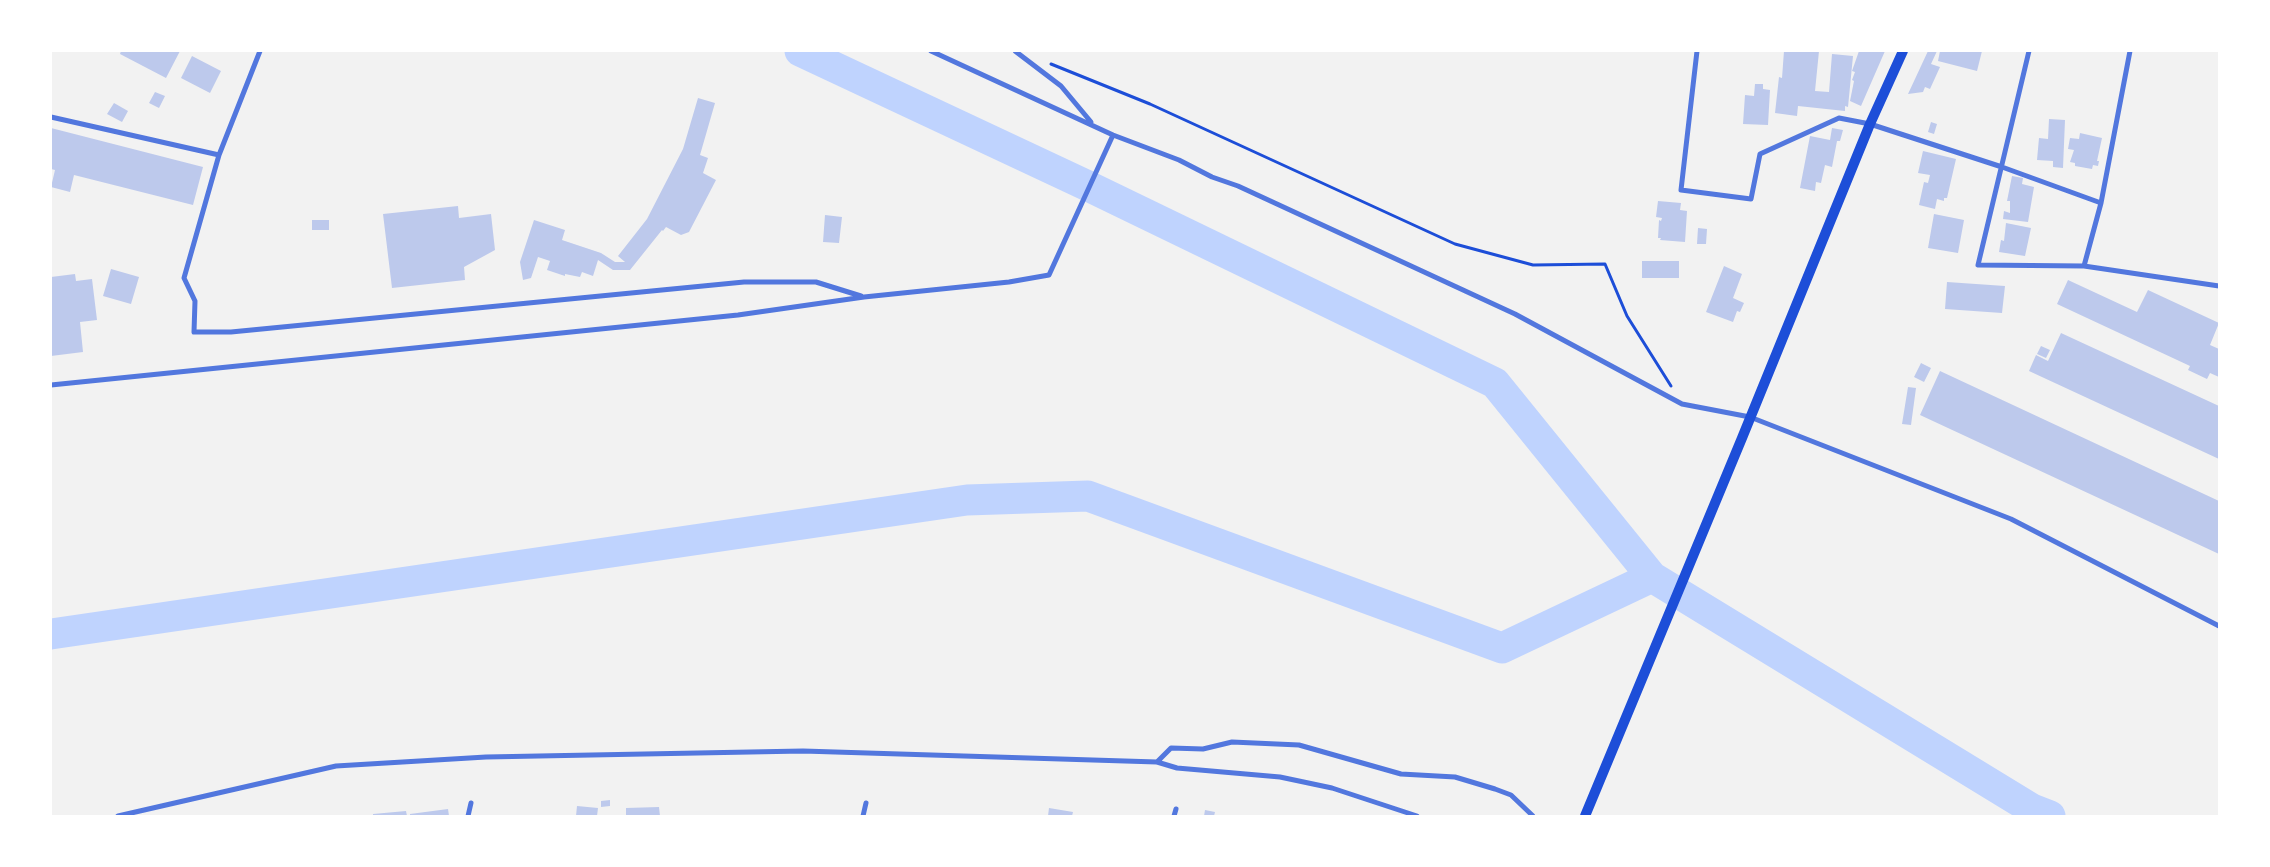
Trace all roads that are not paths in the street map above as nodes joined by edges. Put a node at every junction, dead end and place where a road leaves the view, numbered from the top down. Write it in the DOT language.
graph roads {
  1 [pos="260,51"];
  2 [pos="931,51"];
  3 [pos="1015,51"];
  4 [pos="1697,51"];
  5 [pos="1903,51"];
  6 [pos="2028,51"];
  7 [pos="2130,51"];
  8 [pos="51,117"];
  9 [pos="1092,124"];
  10 [pos="1870,124"];
  11 [pos="1113,134"];
  12 [pos="219,155"];
  13 [pos="2002,167"];
  14 [pos="2100,203"];
  15 [pos="2084,266"];
  16 [pos="2219,286"];
  17 [pos="864,297"];
  18 [pos="51,385"];
  19 [pos="1750,417"];
  20 [pos="2219,626"];
  21 [pos="1156,762"];
  22 [pos="471,803"];
  23 [pos="866,803"];
  24 [pos="1176,809"];
  25 [pos="118,816"];
  26 [pos="468,816"];
  27 [pos="863,816"];
  28 [pos="1174,816"];
  29 [pos="1417,816"];
  30 [pos="1533,816"];
  31 [pos="1585,816"];
  1 -- 12 [label="street"];
  2 -- 9 [label="street"];
  3 -- 9 [label="street"];
  4 -- 10 [label="street"];
  5 -- 10 [label="main road"];
  6 -- 13 [label="street"];
  7 -- 14 [label="street"];
  8 -- 12 [label="street"];
  9 -- 11 [label="street"];
  10 -- 13 [label="street"];
  10 -- 19 [label="main road"];
  11 -- 17 [label="street"];
  11 -- 19 [label="street"];
  12 -- 17 [label="street"];
  13 -- 14 [label="street"];
  13 -- 15 [label="street"];
  14 -- 15 [label="street"];
  15 -- 16 [label="street"];
  17 -- 18 [label="street"];
  19 -- 20 [label="street"];
  19 -- 31 [label="main road"];
  21 -- 25 [label="street"];
  21 -- 29 [label="street"];
  21 -- 30 [label="street"];
  22 -- 26 [label="street"];
  23 -- 27 [label="street"];
  24 -- 28 [label="street"];
}
